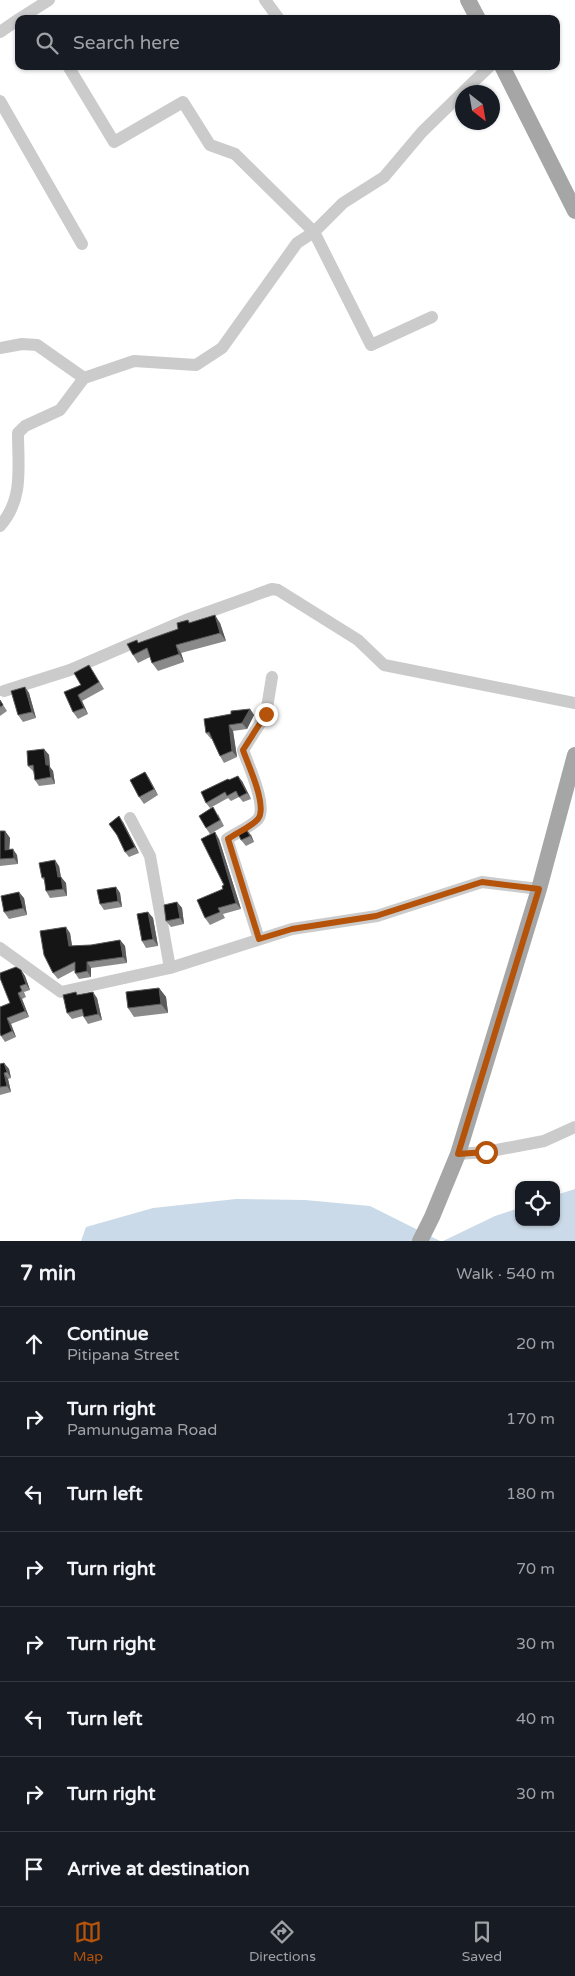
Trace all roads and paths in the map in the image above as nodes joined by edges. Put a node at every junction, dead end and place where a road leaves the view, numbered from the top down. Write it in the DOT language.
graph roads {
  1 [pos="49,0"];
  2 [pos="265,0"];
  3 [pos="468,0"];
  4 [pos="36,14"];
  5 [pos="276,15"];
  6 [pos="476,15"];
  7 [pos="15,22"];
  8 [pos="0,32"];
  9 [pos="70,70"];
  10 [pos="486,70"];
  11 [pos="504,70"];
  12 [pos="471,85"];
  13 [pos="455,101"];
  14 [pos="0,102"];
  15 [pos="575,211"];
  16 [pos="314,232"];
  17 [pos="82,244"];
  18 [pos="432,317"];
  19 [pos="0,348"];
  20 [pos="84,378"];
  21 [pos="0,526"];
  22 [pos="272,677"];
  23 [pos="4,691"];
  24 [pos="575,703"];
  25 [pos="574,764"];
  26 [pos="130,818"];
  27 [pos="539,889"];
  28 [pos="259,939"];
  29 [pos="0,948"];
  30 [pos="170,968"];
  31 [pos="575,1127"];
  32 [pos="458,1154"];
  33 [pos="424,1235"];
  1 -- 4 [label="street"];
  2 -- 5 [label="street"];
  3 -- 6 [label="main road"];
  7 -- 8 [label="street"];
  9 -- 16 [label="street"];
  10 -- 12 [label="street"];
  11 -- 15 [label="main road"];
  13 -- 16 [label="street"];
  14 -- 17 [label="street"];
  16 -- 18 [label="street"];
  16 -- 20 [label="street"];
  19 -- 20 [label="street"];
  20 -- 21 [label="street"];
  22 -- 28 [label="street"];
  23 -- 24 [label="street"];
  25 -- 27 [label="main road"];
  26 -- 30 [label="street"];
  27 -- 28 [label="street"];
  27 -- 32 [label="main road"];
  28 -- 30 [label="street"];
  29 -- 30 [label="street"];
  31 -- 32 [label="street"];
  32 -- 33 [label="main road"];
}
